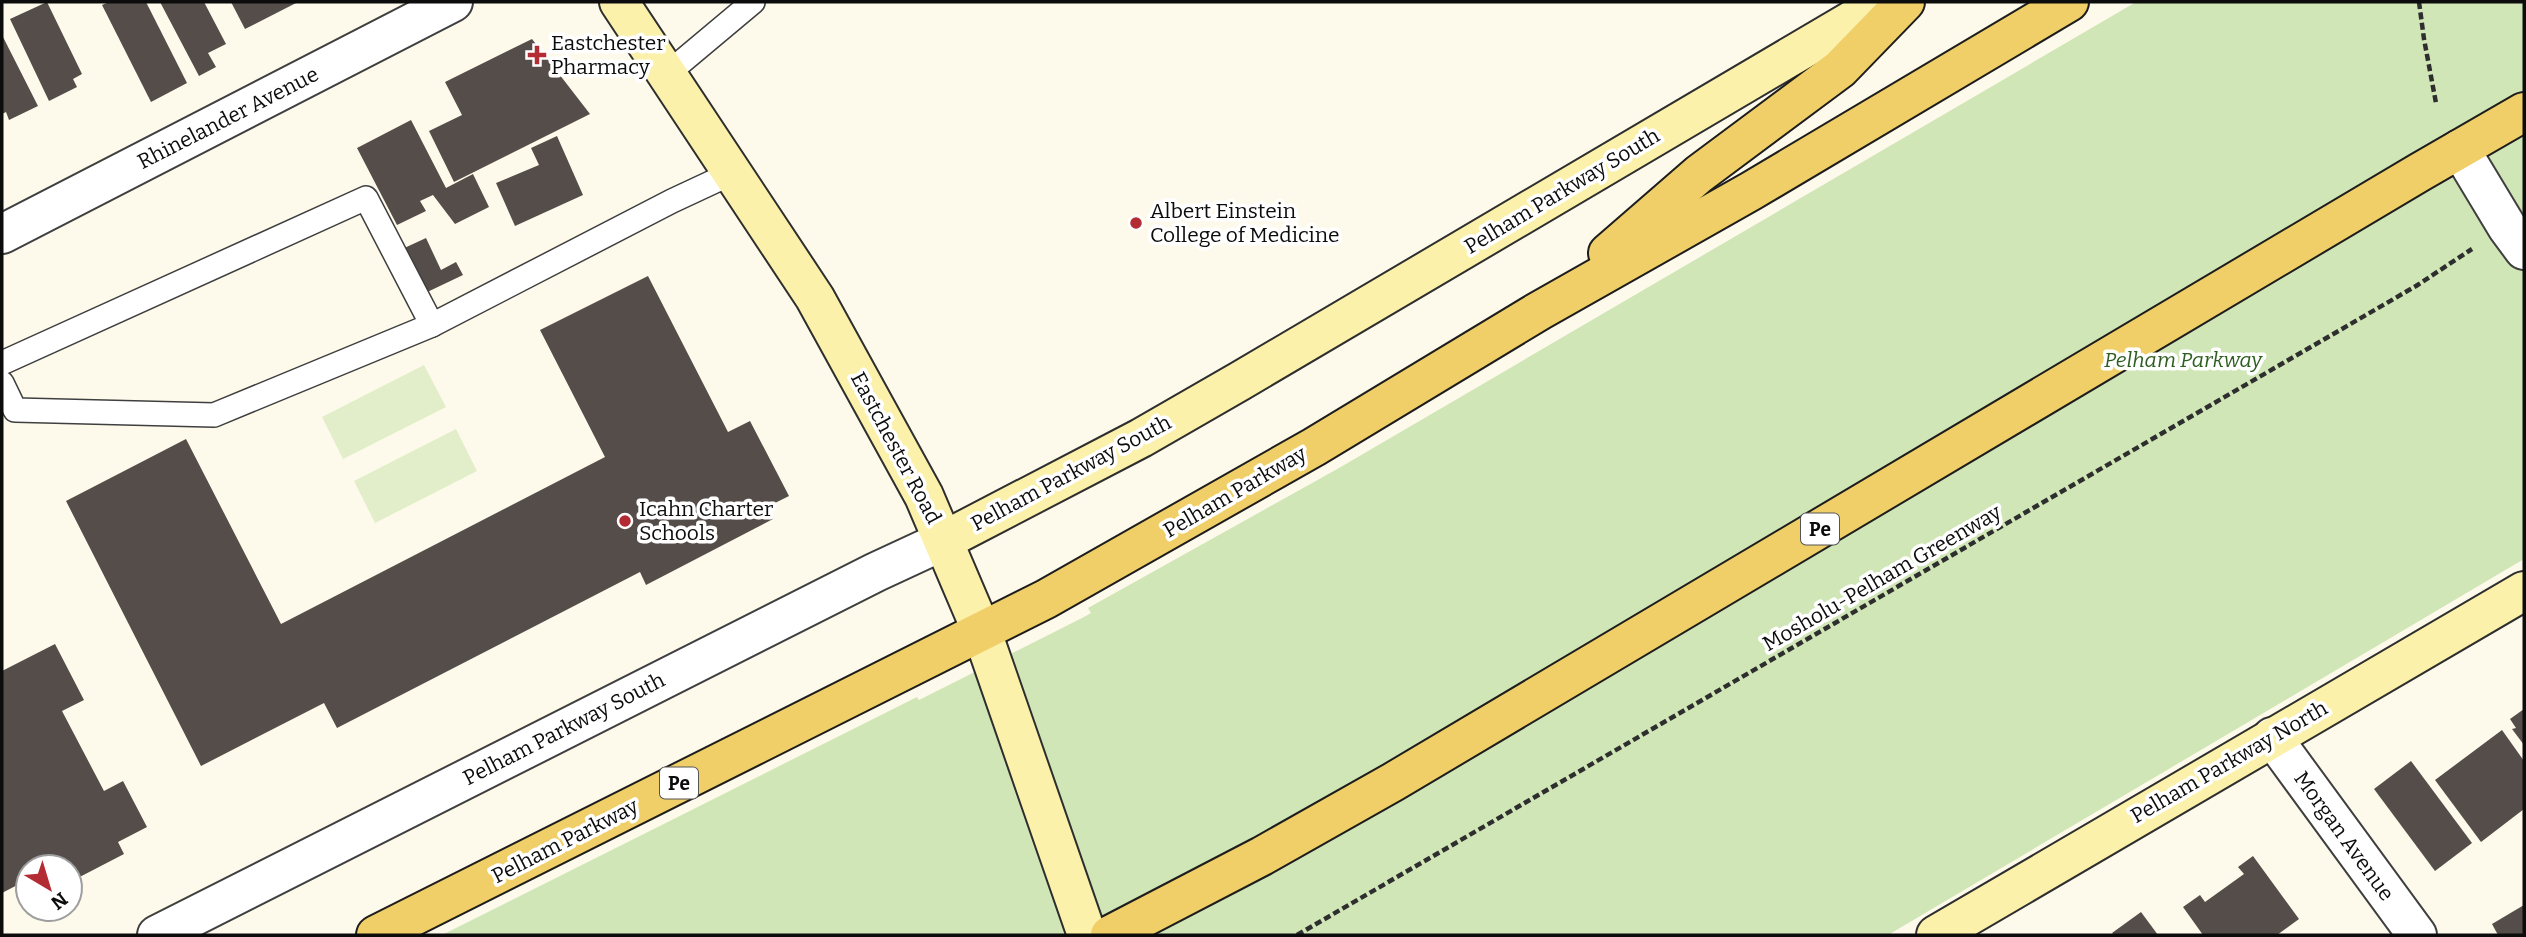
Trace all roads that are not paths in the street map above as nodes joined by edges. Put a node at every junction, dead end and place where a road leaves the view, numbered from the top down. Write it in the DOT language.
graph roads {
  1 [pos="453,2"];
  2 [pos="619,2"];
  3 [pos="753,2"];
  4 [pos="1883,2"];
  5 [pos="1905,2"];
  6 [pos="2068,2"];
  7 [pos="667,74"];
  8 [pos="2524,113"];
  9 [pos="2460,149"];
  10 [pos="732,173"];
  11 [pos="2,234"];
  12 [pos="2524,250"];
  13 [pos="1539,312"];
  14 [pos="432,326"];
  15 [pos="2,363"];
  16 [pos="2,383"];
  17 [pos="945,540"];
  18 [pos="2524,591"];
  19 [pos="982,632"];
  20 [pos="2272,737"];
  21 [pos="157,935"];
  22 [pos="376,935"];
  23 [pos="1087,935"];
  24 [pos="1110,935"];
  25 [pos="1936,935"];
  26 [pos="2417,935"];
  1 -- 11 [label="street, Rhinelander Avenue"];
  2 -- 7 [label="street, Eastchester Road"];
  3 -- 7 [label="lane"];
  4 -- 17 [label="street, Pelham Parkway South"];
  5 -- 13 [label="main road"];
  6 -- 13 [label="main road, Pelham Parkway / Pe"];
  7 -- 10 [label="street, Eastchester Road"];
  8 -- 9 [label="main road, Pe"];
  9 -- 12 [label="street"];
  9 -- 24 [label="main road, Pe"];
  10 -- 14 [label="lane"];
  10 -- 17 [label="street, Eastchester Road"];
  13 -- 19 [label="main road, Pelham Parkway / Pe"];
  14 -- 15 [label="lane"];
  14 -- 16 [label="lane"];
  17 -- 19 [label="street, Eastchester Road"];
  17 -- 21 [label="street, Pelham Parkway South"];
  18 -- 20 [label="street, Pelham Parkway North"];
  19 -- 22 [label="main road, Pelham Parkway / Pe"];
  19 -- 23 [label="street, Eastchester Road"];
  20 -- 25 [label="street, Pelham Parkway North"];
  20 -- 26 [label="street, Morgan Avenue"];
}
